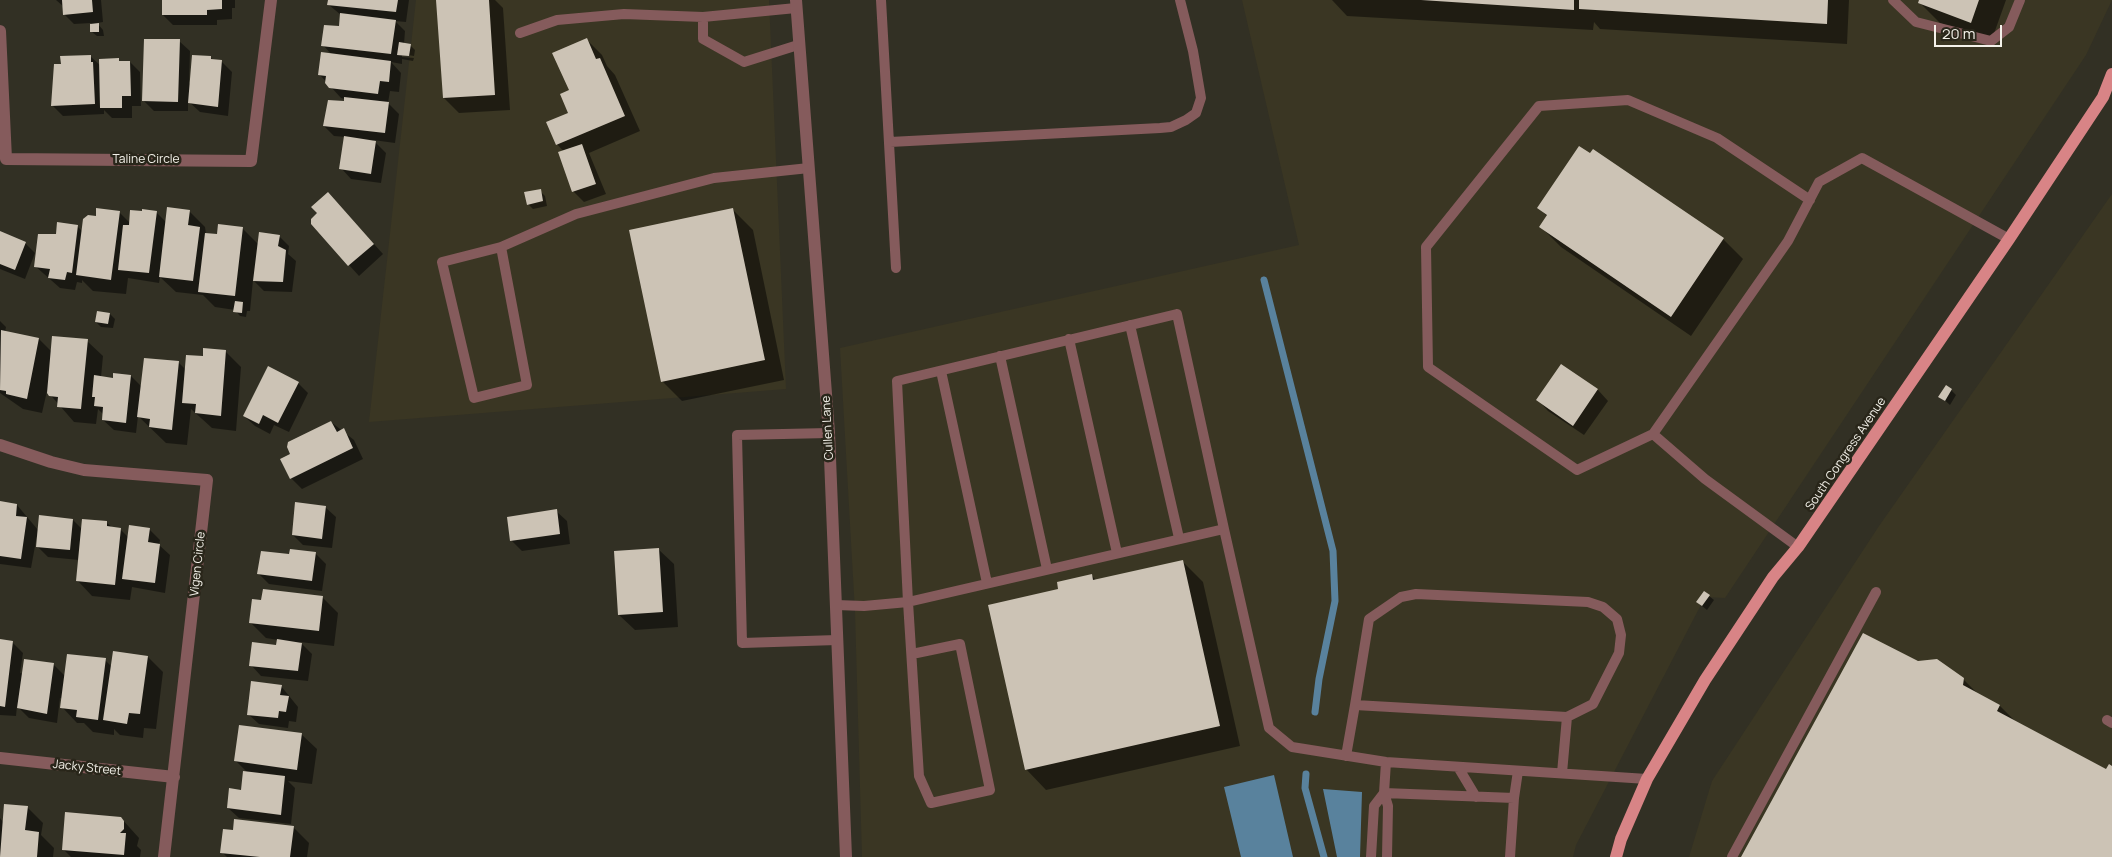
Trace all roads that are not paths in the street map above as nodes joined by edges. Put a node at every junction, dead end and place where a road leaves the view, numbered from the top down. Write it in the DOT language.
graph roads {
  1 [pos="270,0"];
  2 [pos="881,0"];
  3 [pos="1180,0"];
  4 [pos="1893,0"];
  5 [pos="2020,0"];
  6 [pos="796,4"];
  7 [pos="703,17"];
  8 [pos="0,31"];
  9 [pos="520,33"];
  10 [pos="798,45"];
  11 [pos="2112,74"];
  12 [pos="890,142"];
  13 [pos="809,168"];
  14 [pos="1810,200"];
  15 [pos="2009,239"];
  16 [pos="501,247"];
  17 [pos="896,268"];
  18 [pos="1130,325"];
  19 [pos="1069,339"];
  20 [pos="1000,356"];
  21 [pos="940,371"];
  22 [pos="829,433"];
  23 [pos="1653,434"];
  24 [pos="0,445"];
  25 [pos="1224,529"];
  26 [pos="1179,538"];
  27 [pos="1798,547"];
  28 [pos="1117,553"];
  29 [pos="1047,569"];
  30 [pos="987,583"];
  31 [pos="1876,592"];
  32 [pos="908,602"];
  33 [pos="836,605"];
  34 [pos="837,640"];
  35 [pos="912,654"];
  36 [pos="1355,705"];
  37 [pos="1567,717"];
  38 [pos="1346,756"];
  39 [pos="0,758"];
  40 [pos="1386,762"];
  41 [pos="1458,767"];
  42 [pos="1518,771"];
  43 [pos="1562,773"];
  44 [pos="174,777"];
  45 [pos="1647,779"];
  46 [pos="1384,793"];
  47 [pos="1476,797"];
  48 [pos="1514,798"];
  49 [pos="164,857"];
  50 [pos="846,857"];
  51 [pos="1372,857"];
  52 [pos="1387,857"];
  53 [pos="1510,857"];
  54 [pos="1616,857"];
  55 [pos="1732,857"];
  1 -- 8 [label="street, Taline Circle"];
  2 -- 12 [label="lane"];
  3 -- 12 [label="lane"];
  4 -- 5 [label="lane"];
  6 -- 7 [label="lane"];
  6 -- 10 [label="street, Cullen Lane"];
  7 -- 9 [label="lane"];
  7 -- 10 [label="lane"];
  10 -- 13 [label="street, Cullen Lane"];
  11 -- 15 [label="main road, South Congress Avenue"];
  12 -- 17 [label="lane"];
  13 -- 16 [label="lane"];
  13 -- 22 [label="street, Cullen Lane"];
  14 -- 15 [label="lane"];
  14 -- 23 [label="lane"];
  14 -- 23 [label="lane"];
  15 -- 27 [label="main road, South Congress Avenue"];
  16 -- 16 [label="lane"];
  18 -- 19 [label="lane"];
  18 -- 25 [label="lane"];
  18 -- 26 [label="lane"];
  19 -- 20 [label="lane"];
  19 -- 28 [label="lane"];
  20 -- 21 [label="lane"];
  20 -- 29 [label="lane"];
  21 -- 30 [label="lane"];
  21 -- 32 [label="lane"];
  22 -- 33 [label="street, Cullen Lane"];
  22 -- 34 [label="lane"];
  23 -- 27 [label="lane"];
  24 -- 44 [label="street, Vigen Circle"];
  25 -- 26 [label="lane"];
  25 -- 38 [label="lane"];
  26 -- 28 [label="lane"];
  27 -- 45 [label="main road, South Congress Avenue"];
  28 -- 29 [label="lane"];
  29 -- 30 [label="lane"];
  30 -- 32 [label="lane"];
  31 -- 55 [label="lane"];
  32 -- 33 [label="lane"];
  32 -- 35 [label="lane"];
  33 -- 34 [label="street, Cullen Lane"];
  34 -- 50 [label="street, Cullen Lane"];
  35 -- 35 [label="lane"];
  36 -- 37 [label="lane"];
  36 -- 37 [label="lane"];
  36 -- 38 [label="lane"];
  37 -- 43 [label="lane"];
  38 -- 40 [label="lane"];
  39 -- 44 [label="street, Jacky Street"];
  40 -- 41 [label="lane"];
  40 -- 46 [label="lane"];
  41 -- 42 [label="lane"];
  41 -- 47 [label="lane"];
  42 -- 43 [label="lane"];
  42 -- 48 [label="lane"];
  43 -- 45 [label="lane"];
  44 -- 49 [label="street, Vigen Circle"];
  45 -- 54 [label="main road, South Congress Avenue"];
  46 -- 47 [label="lane"];
  46 -- 51 [label="lane"];
  46 -- 52 [label="lane"];
  47 -- 48 [label="lane"];
  48 -- 53 [label="lane"];
}
